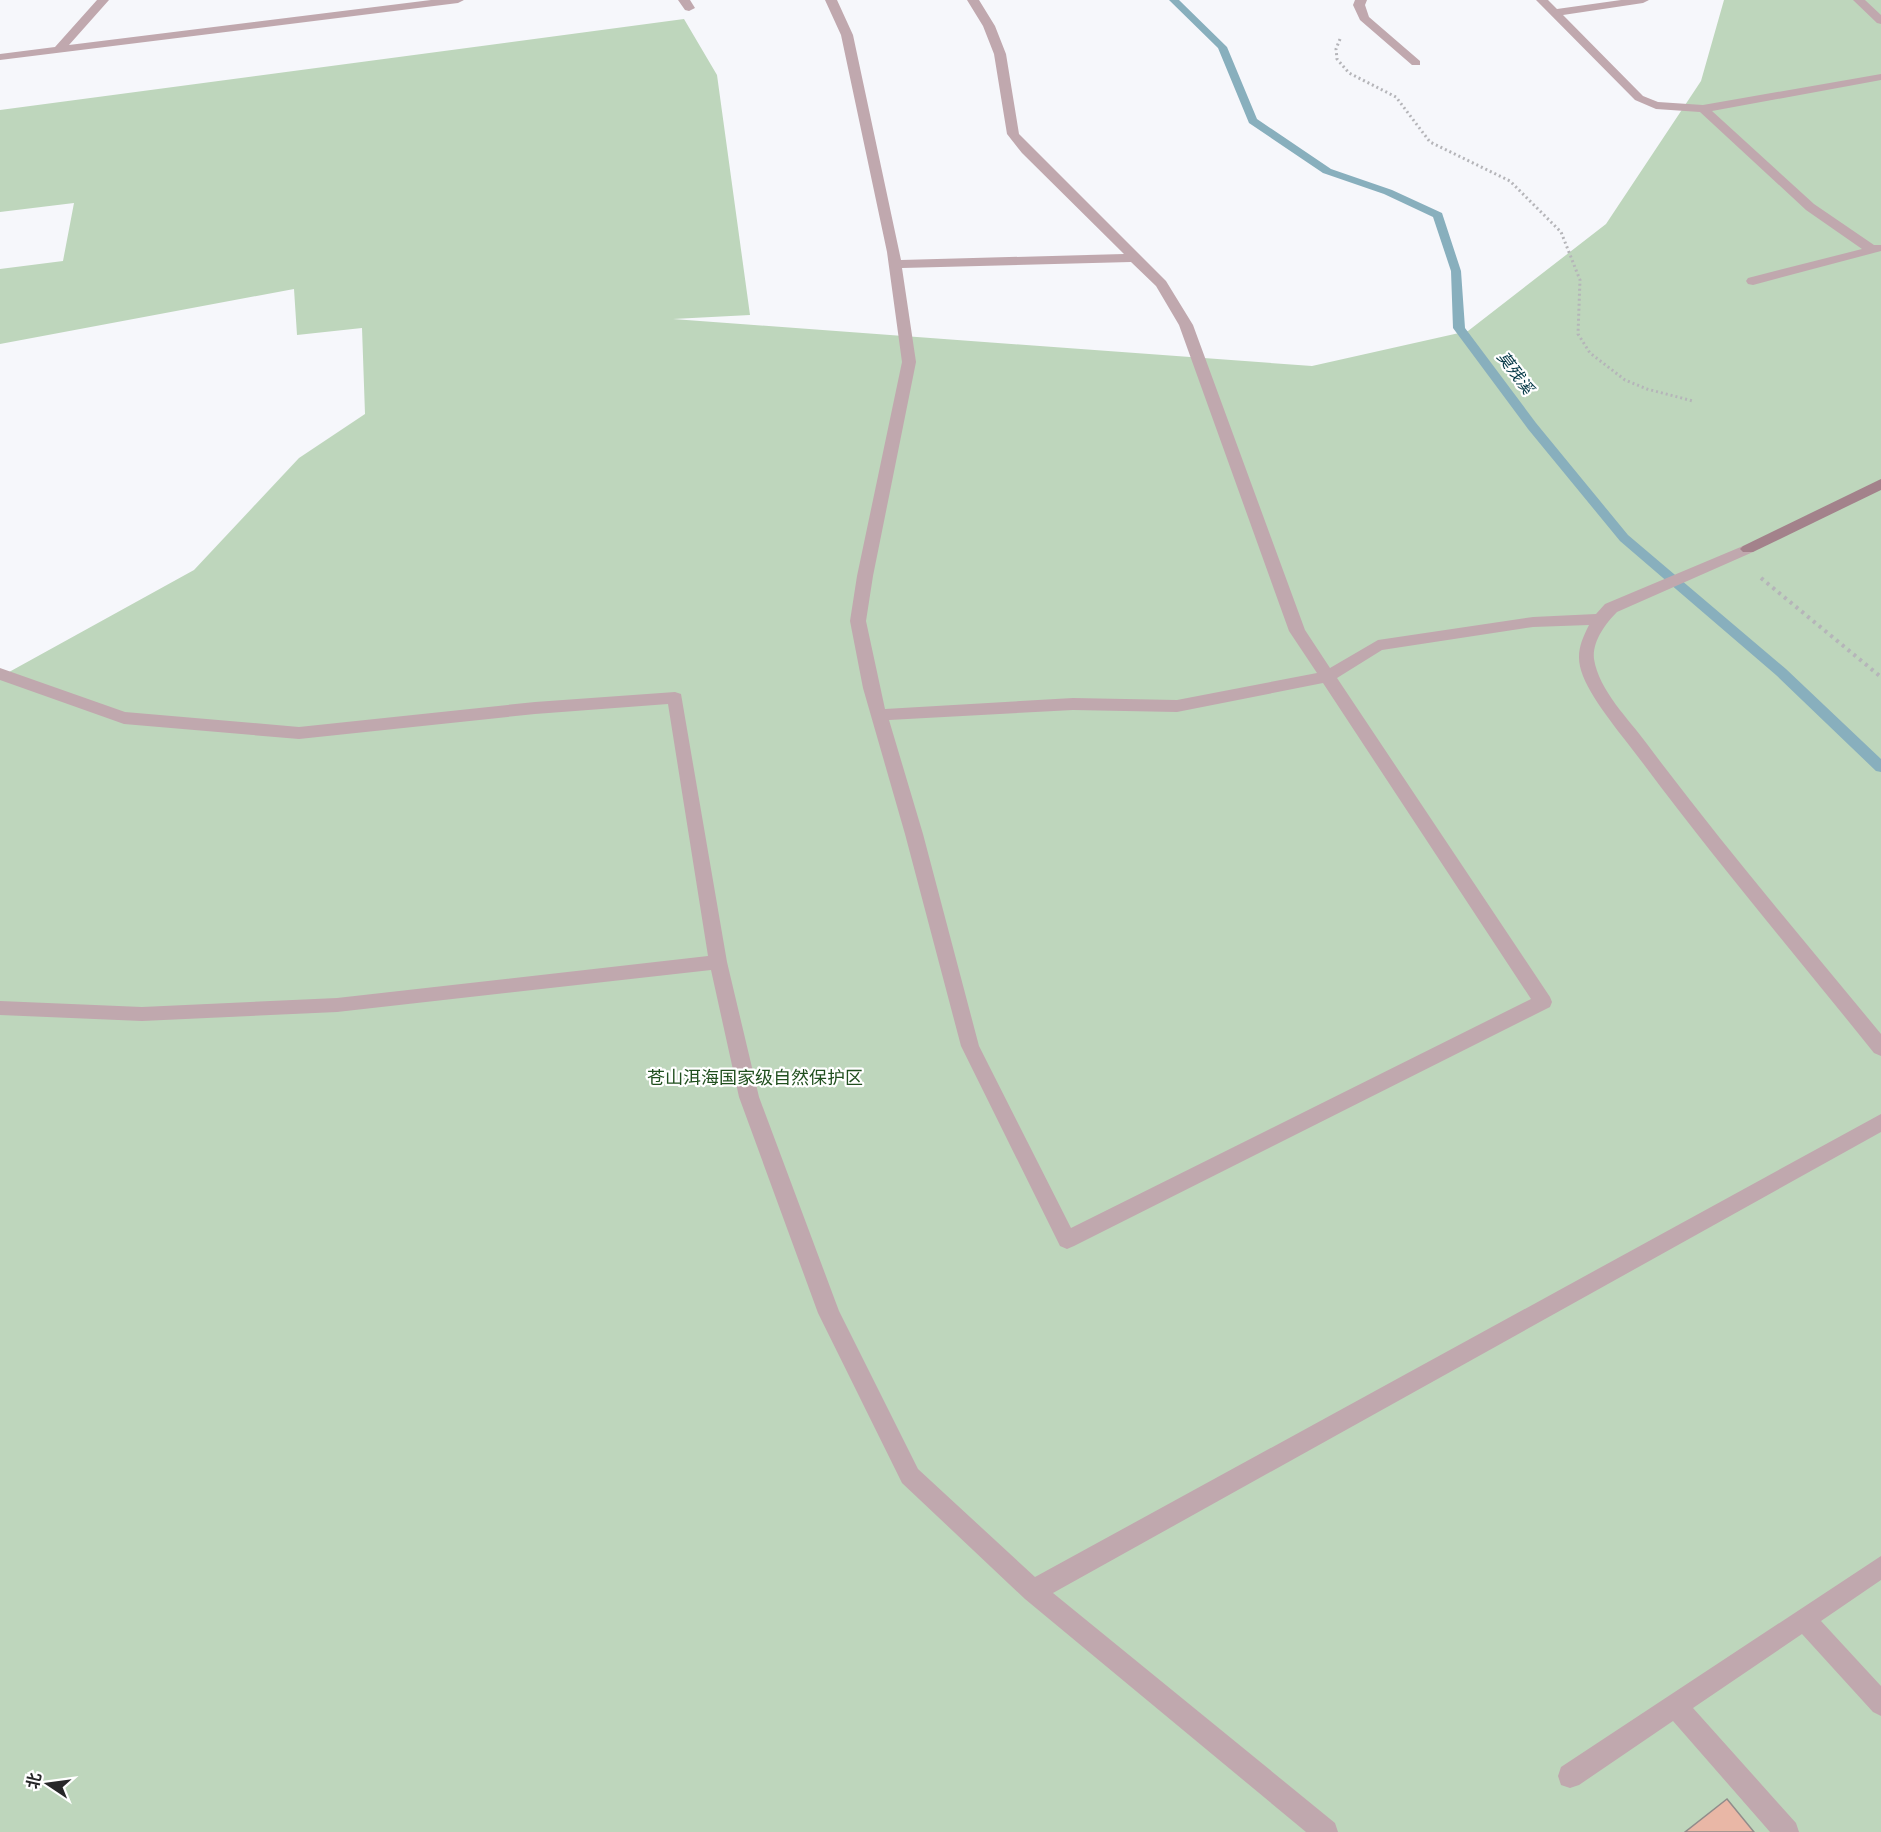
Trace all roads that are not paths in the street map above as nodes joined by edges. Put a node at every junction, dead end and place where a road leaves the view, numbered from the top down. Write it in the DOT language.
graph roads {
  1 [pos="103,0"];
  2 [pos="458,0"];
  3 [pos="831,0"];
  4 [pos="974,0"];
  5 [pos="1361,0"];
  6 [pos="1542,0"];
  7 [pos="1643,0"];
  8 [pos="1859,0"];
  9 [pos="419,2"];
  10 [pos="1555,13"];
  11 [pos="1881,21"];
  12 [pos="58,50"];
  13 [pos="0,57"];
  14 [pos="1416,63"];
  15 [pos="1881,77"];
  16 [pos="1703,109"];
  17 [pos="1876,249"];
  18 [pos="1135,258"];
  19 [pos="895,264"];
  20 [pos="1753,281"];
  21 [pos="1881,484"];
  22 [pos="1748,549"];
  23 [pos="1606,614"];
  24 [pos="0,674"];
  25 [pos="1327,677"];
  26 [pos="879,715"];
  27 [pos="718,962"];
  28 [pos="0,1008"];
  29 [pos="1881,1048"];
  30 [pos="1881,1122"];
  31 [pos="1881,1568"];
  32 [pos="1033,1591"];
  33 [pos="1804,1619"];
  34 [pos="1881,1704"];
  35 [pos="1675,1706"];
  36 [pos="1570,1776"];
  37 [pos="1326,1832"];
  38 [pos="1787,1832"];
  1 -- 12 [label="street"];
  2 -- 9 [label="street"];
  3 -- 19 [label="street"];
  4 -- 18 [label="street"];
  5 -- 14 [label="street"];
  6 -- 10 [label="street"];
  7 -- 10 [label="street"];
  8 -- 11 [label="street"];
  9 -- 12 [label="street"];
  10 -- 16 [label="street"];
  12 -- 13 [label="street"];
  15 -- 16 [label="street"];
  16 -- 17 [label="street"];
  17 -- 20 [label="street"];
  18 -- 19 [label="street"];
  18 -- 25 [label="street"];
  19 -- 26 [label="street"];
  21 -- 22 [label="street"];
  22 -- 23 [label="street"];
  23 -- 25 [label="street"];
  23 -- 29 [label="street"];
  24 -- 27 [label="street"];
  25 -- 26 [label="street"];
  25 -- 26 [label="street"];
  27 -- 28 [label="street"];
  27 -- 32 [label="street"];
  30 -- 32 [label="street"];
  31 -- 33 [label="street"];
  32 -- 37 [label="street"];
  33 -- 34 [label="street"];
  33 -- 35 [label="street"];
  35 -- 36 [label="street"];
  35 -- 38 [label="street"];
}
